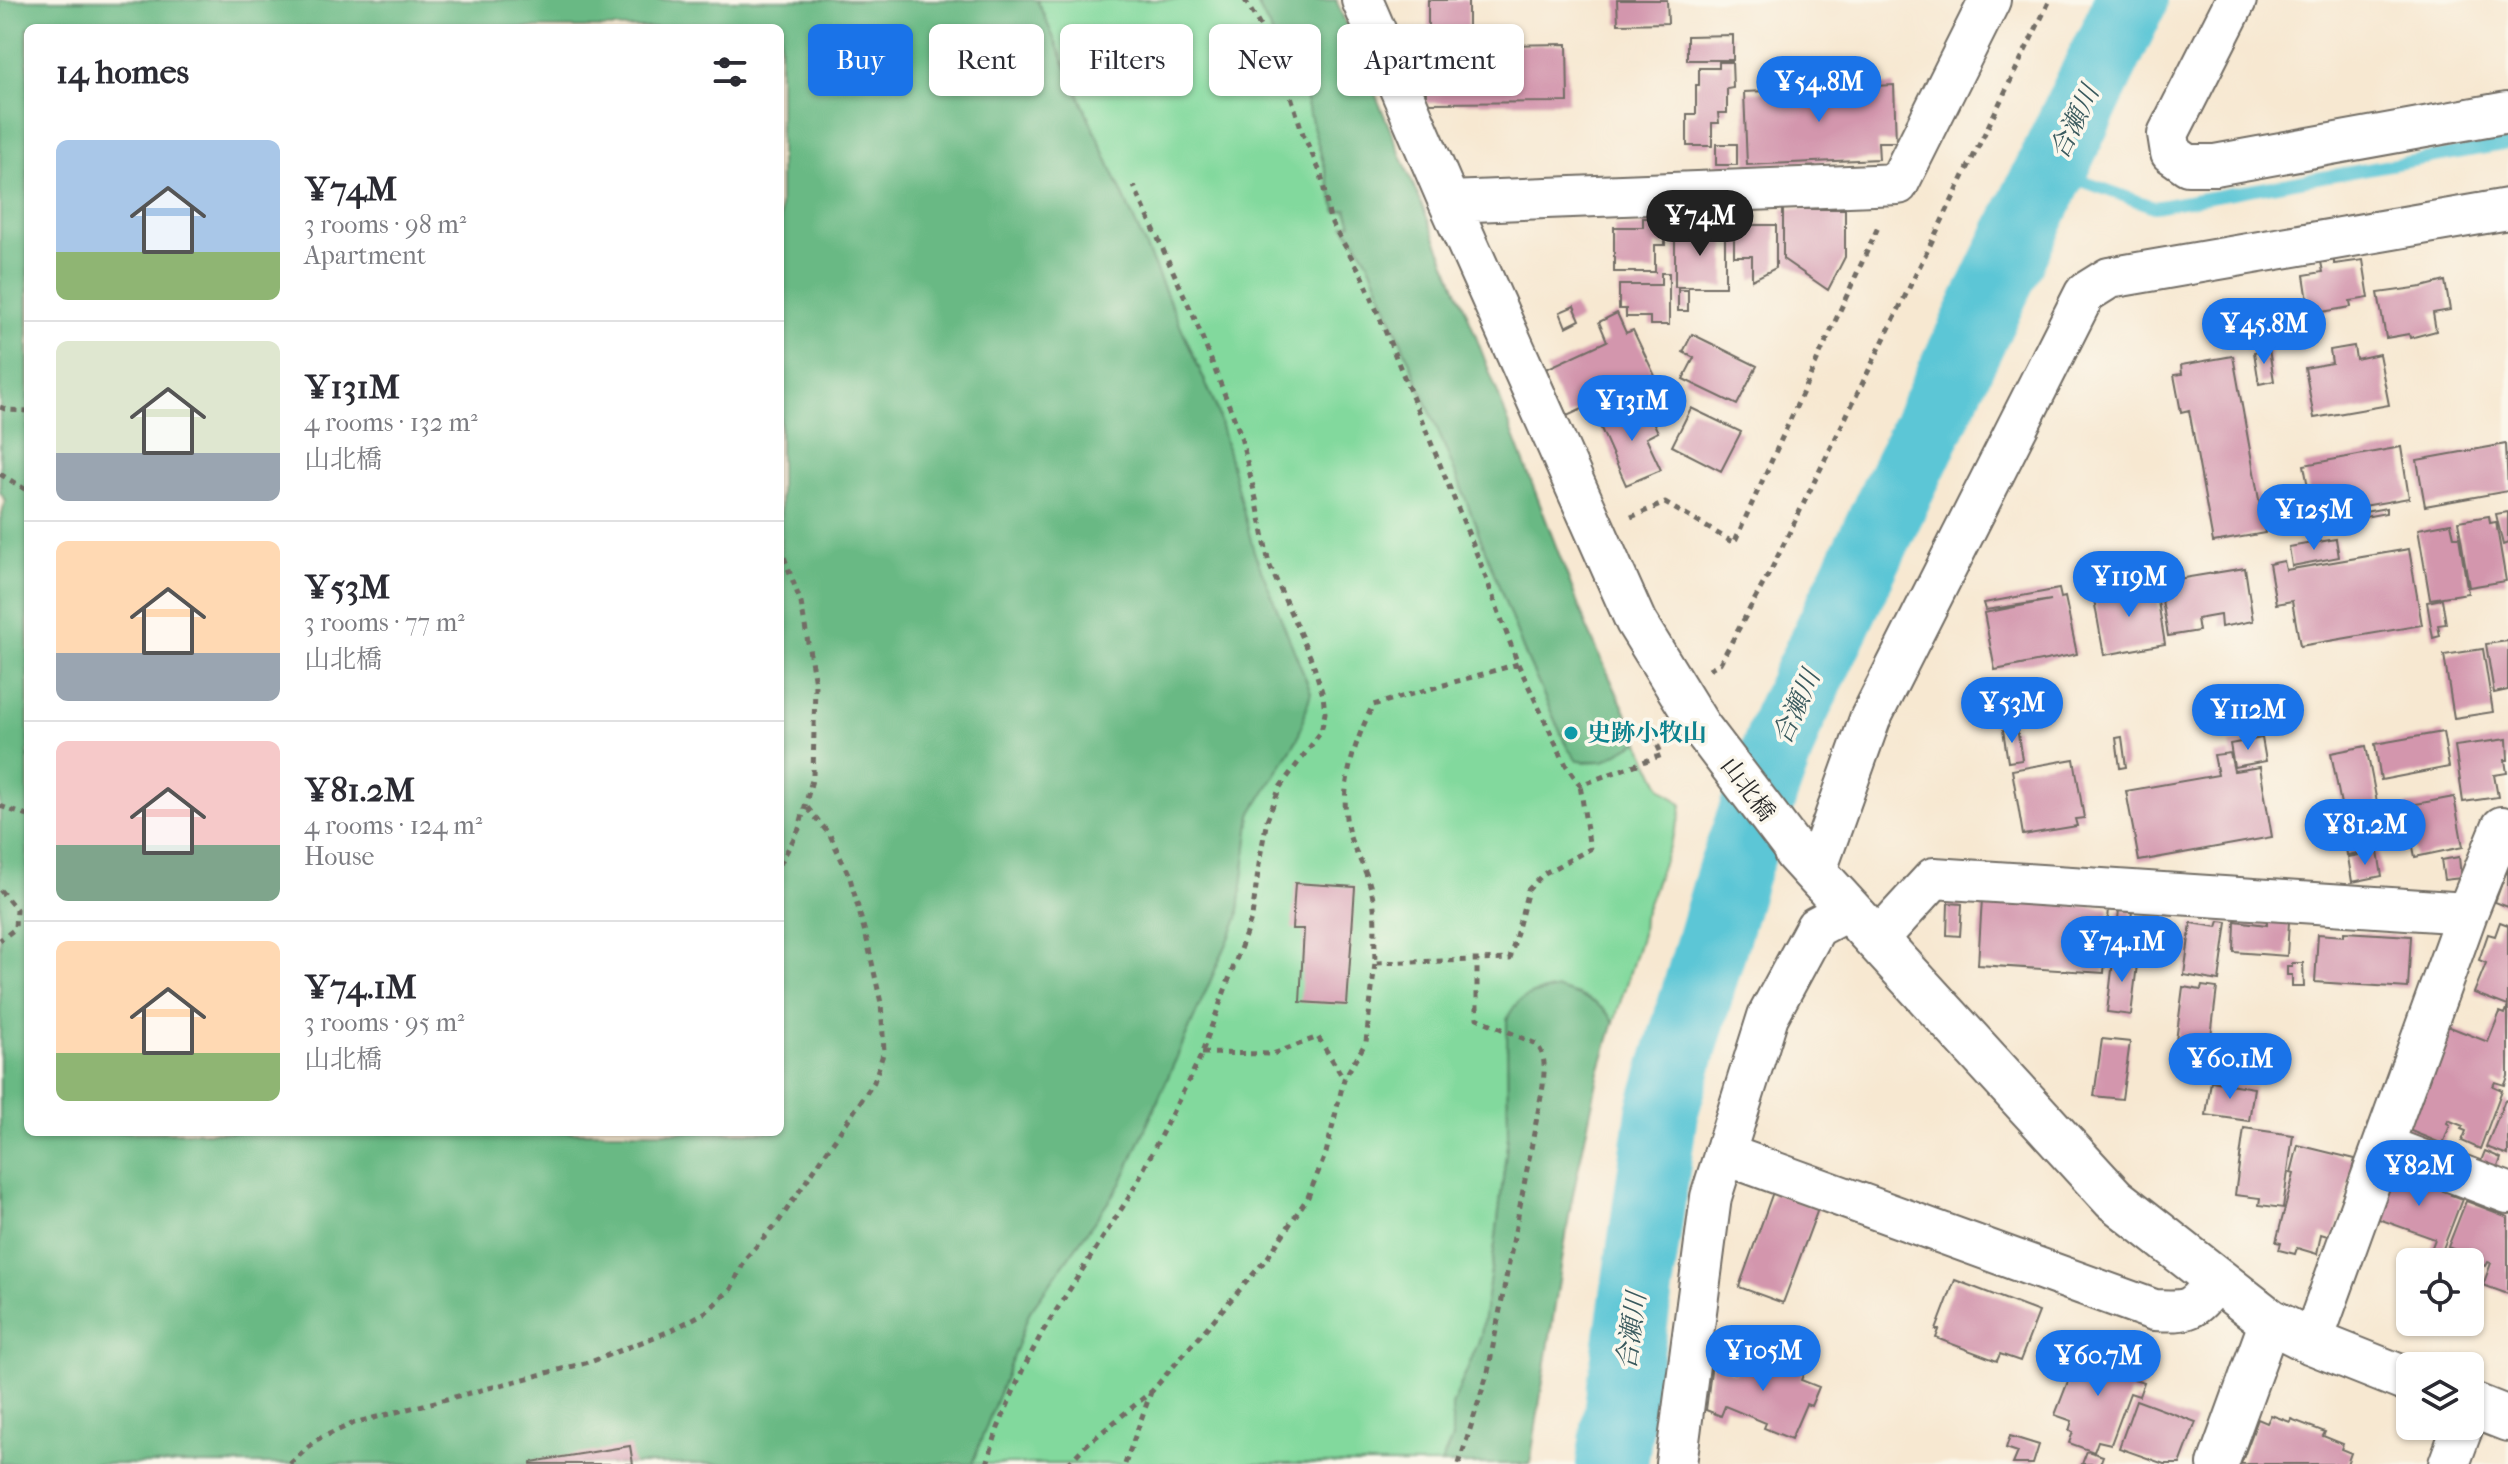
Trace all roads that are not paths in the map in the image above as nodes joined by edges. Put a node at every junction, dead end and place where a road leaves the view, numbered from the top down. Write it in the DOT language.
graph roads {
  1 [pos="1362,0"];
  2 [pos="1990,0"];
  3 [pos="2236,0"];
  4 [pos="2508,112"];
  5 [pos="1449,202"];
  6 [pos="2508,209"];
  7 [pos="2506,822"];
  8 [pos="1806,862"];
  9 [pos="2467,913"];
  10 [pos="1863,925"];
  11 [pos="2384,1146"];
  12 [pos="1724,1154"];
  13 [pos="2508,1193"];
  14 [pos="2217,1280"];
  15 [pos="2270,1321"];
  16 [pos="2312,1342"];
  17 [pos="2396,1375"];
  18 [pos="2484,1410"];
  19 [pos="2508,1419"];
  20 [pos="2458,1440"];
  21 [pos="1676,1464"];
  22 [pos="2218,1464"];
  23 [pos="2449,1464"];
  1 -- 5 [label="street, 山北橋"];
  2 -- 5 [label="street"];
  3 -- 4 [label="street"];
  5 -- 8 [label="street, 山北橋"];
  6 -- 8 [label="street"];
  7 -- 9 [label="street"];
  8 -- 10 [label="street"];
  9 -- 10 [label="street"];
  9 -- 11 [label="street"];
  10 -- 12 [label="street"];
  10 -- 14 [label="street"];
  11 -- 13 [label="street"];
  11 -- 16 [label="street"];
  12 -- 14 [label="street"];
  12 -- 21 [label="street"];
  14 -- 15 [label="street"];
  15 -- 16 [label="street"];
  15 -- 22 [label="street"];
  16 -- 17 [label="street"];
  18 -- 19 [label="street"];
  20 -- 23 [label="street"];
}
